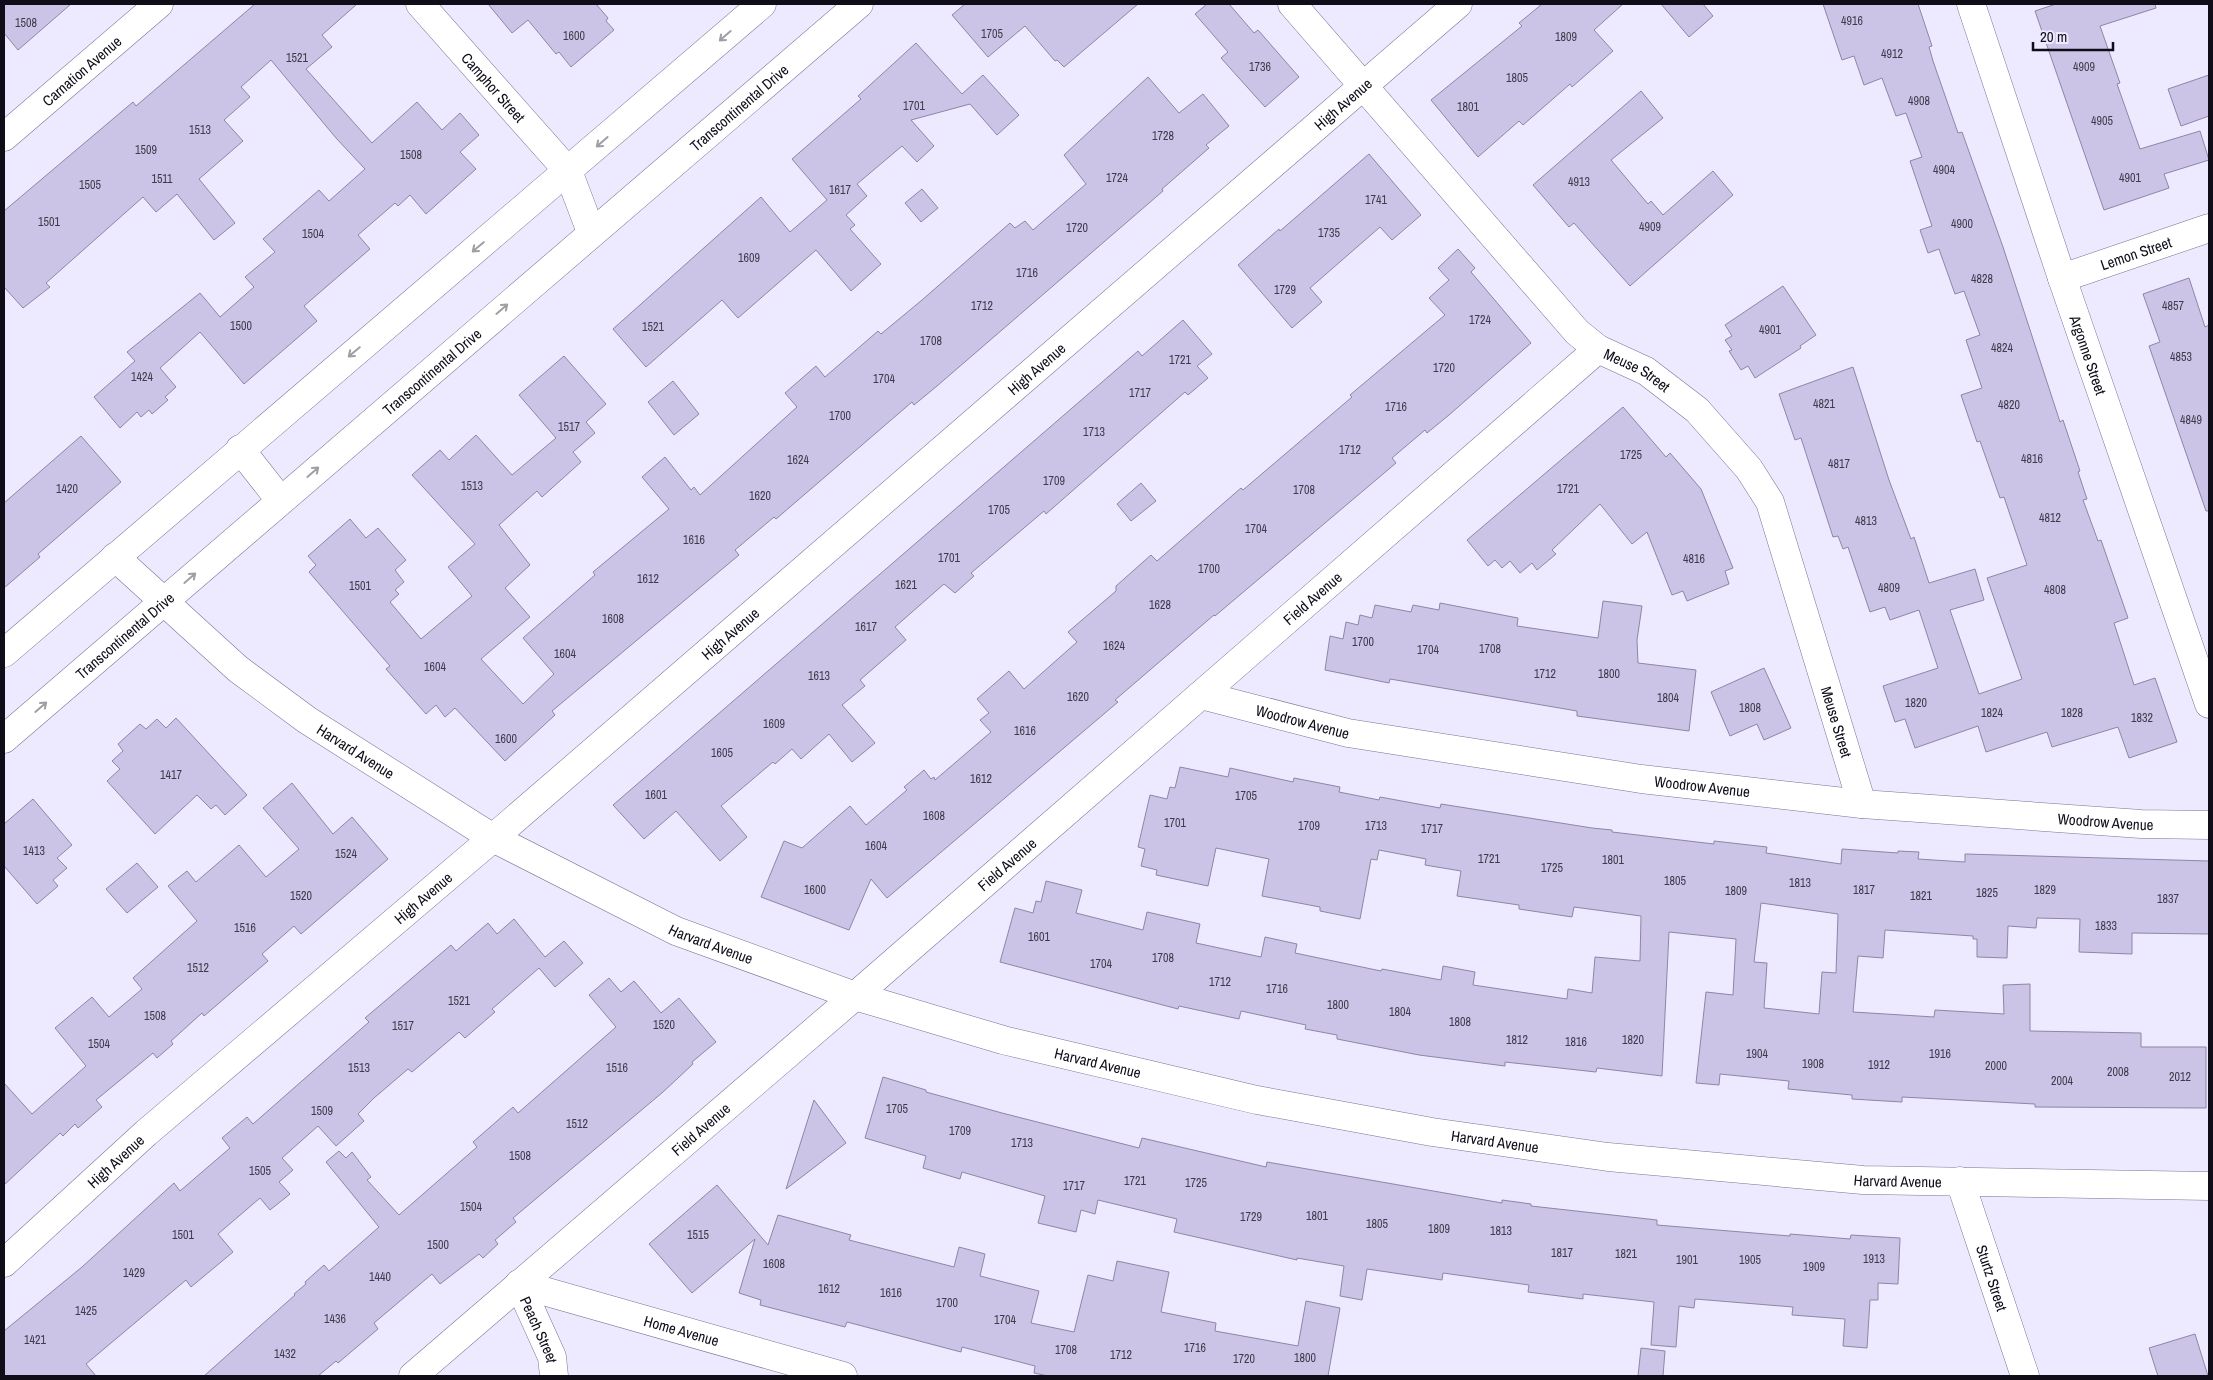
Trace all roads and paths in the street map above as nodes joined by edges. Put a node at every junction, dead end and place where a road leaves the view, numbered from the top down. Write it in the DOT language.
graph roads {
  1 [pos="159,4"];
  2 [pos="420,4"];
  3 [pos="762,4"];
  4 [pos="859,4"];
  5 [pos="1292,4"];
  6 [pos="1458,4"];
  7 [pos="1971,4"];
  8 [pos="1362,85"];
  9 [pos="4,137"];
  10 [pos="568,171"];
  11 [pos="2209,228"];
  12 [pos="591,232"];
  13 [pos="2062,278"];
  14 [pos="1598,349"];
  15 [pos="240,449"];
  16 [pos="280,500"];
  17 [pos="115,557"];
  18 [pos="164,600"];
  19 [pos="4,653"];
  20 [pos="1201,695"];
  21 [pos="2209,704"];
  22 [pos="4,739"];
  23 [pos="1862,804"];
  24 [pos="2209,825"];
  25 [pos="493,838"];
  26 [pos="855,996"];
  27 [pos="1960,1181"];
  28 [pos="2209,1186"];
  29 [pos="4,1263"];
  30 [pos="519,1284"];
  31 [pos="413,1376"];
  32 [pos="554,1376"];
  33 [pos="843,1376"];
  34 [pos="2025,1376"];
  1 -- 9 [label="street, Carnation Avenue"];
  2 -- 10 [label="street, Camphor Street"];
  3 -- 10 [label="street, one-way"];
  4 -- 12 [label="street, Transcontinental Drive"];
  5 -- 8 [label="street, Meuse Street"];
  6 -- 8 [label="street, High Avenue"];
  7 -- 13 [label="street, Argonne Street"];
  8 -- 14 [label="street, Meuse Street"];
  8 -- 25 [label="street, High Avenue"];
  10 -- 12 [label="street"];
  10 -- 15 [label="street, one-way"];
  11 -- 13 [label="street, Lemon Street"];
  16 -- 12 [label="street, Transcontinental Drive, one-way"];
  13 -- 21 [label="street, Argonne Street"];
  14 -- 20 [label="street, Field Avenue"];
  14 -- 23 [label="street, Meuse Street"];
  15 -- 16 [label="street"];
  15 -- 17 [label="street"];
  18 -- 16 [label="street, Transcontinental Drive, one-way"];
  17 -- 18 [label="street, Harvard Avenue"];
  17 -- 19 [label="street"];
  22 -- 18 [label="street, Transcontinental Drive, one-way"];
  18 -- 25 [label="street, Harvard Avenue"];
  20 -- 23 [label="street, Woodrow Avenue"];
  20 -- 26 [label="street, Field Avenue"];
  23 -- 24 [label="street, Woodrow Avenue"];
  25 -- 26 [label="street, Harvard Avenue"];
  25 -- 29 [label="street, High Avenue"];
  26 -- 27 [label="street, Harvard Avenue"];
  26 -- 30 [label="street, Field Avenue"];
  27 -- 28 [label="street, Harvard Avenue"];
  27 -- 34 [label="street, Sturtz Street"];
  30 -- 31 [label="street, Field Avenue"];
  30 -- 32 [label="street, Peach Street"];
  30 -- 33 [label="street, Home Avenue"];
}
